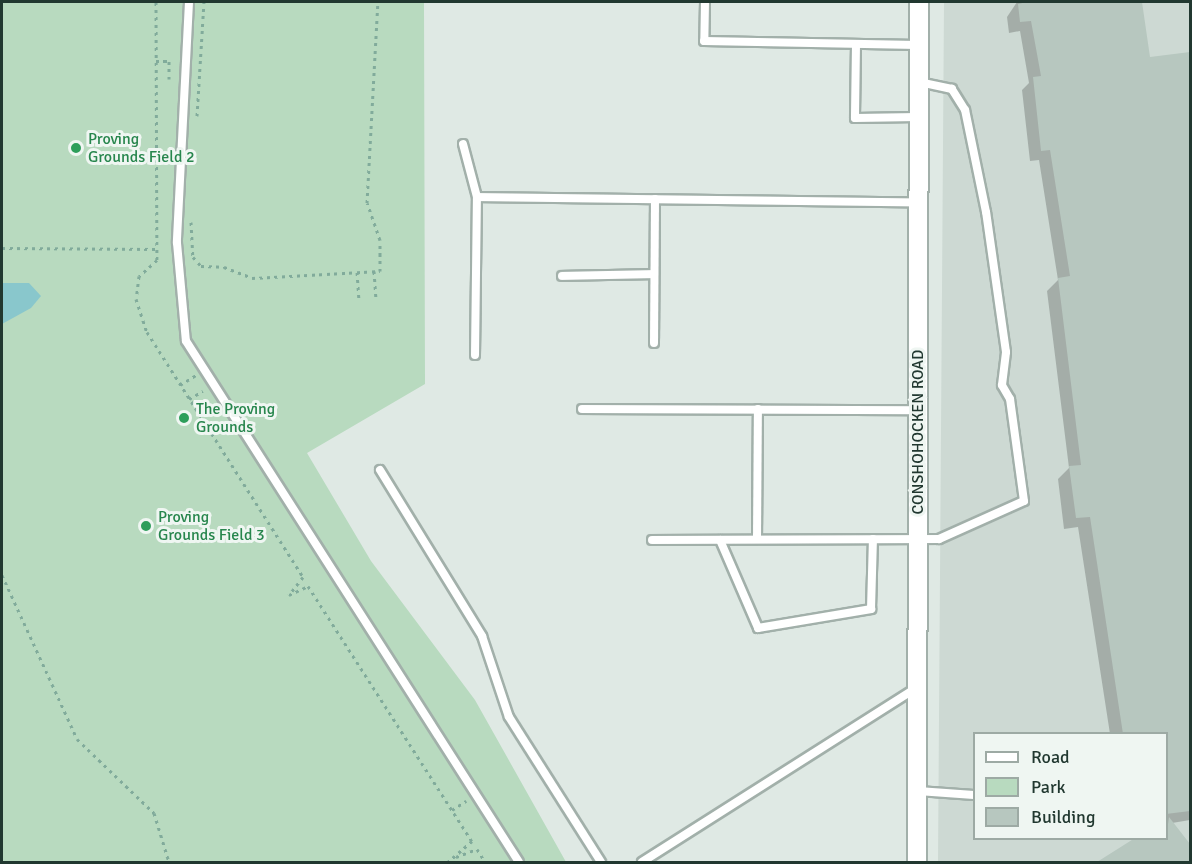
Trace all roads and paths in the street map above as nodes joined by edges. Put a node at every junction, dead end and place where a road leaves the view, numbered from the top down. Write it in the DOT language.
graph roads {
  1 [pos="156,2"];
  2 [pos="189,2"];
  3 [pos="204,2"];
  4 [pos="378,2"];
  5 [pos="705,2"];
  6 [pos="919,2"];
  7 [pos="856,44"];
  8 [pos="920,45"];
  9 [pos="156,61"];
  10 [pos="169,79"];
  11 [pos="920,82"];
  12 [pos="919,117"];
  13 [pos="196,124"];
  14 [pos="463,144"];
  15 [pos="477,197"];
  16 [pos="655,199"];
  17 [pos="919,202"];
  18 [pos="192,211"];
  19 [pos="2,248"];
  20 [pos="157,249"];
  21 [pos="357,272"];
  22 [pos="374,272"];
  23 [pos="654,274"];
  24 [pos="562,276"];
  25 [pos="376,297"];
  26 [pos="359,299"];
  27 [pos="654,344"];
  28 [pos="475,355"];
  29 [pos="203,370"];
  30 [pos="180,385"];
  31 [pos="212,385"];
  32 [pos="189,399"];
  33 [pos="582,409"];
  34 [pos="758,409"];
  35 [pos="918,410"];
  36 [pos="380,470"];
  37 [pos="918,538"];
  38 [pos="757,539"];
  39 [pos="873,539"];
  40 [pos="652,540"];
  41 [pos="720,540"];
  42 [pos="2,575"];
  43 [pos="303,577"];
  44 [pos="308,586"];
  45 [pos="917,687"];
  46 [pos="918,791"];
  47 [pos="476,795"];
  48 [pos="973,795"];
  49 [pos="452,810"];
  50 [pos="472,841"];
  51 [pos="477,849"];
  52 [pos="455,858"];
  53 [pos="169,862"];
  54 [pos="448,862"];
  55 [pos="485,862"];
  56 [pos="519,862"];
  57 [pos="601,862"];
  58 [pos="642,862"];
  59 [pos="917,862"];
  1 -- 9 [label="path"];
  2 -- 29 [label="lane"];
  3 -- 13 [label="path"];
  4 -- 22 [label="path"];
  5 -- 7 [label="lane"];
  6 -- 8 [label="main road, CONSHOHOCKEN ROAD"];
  7 -- 8 [label="lane"];
  7 -- 12 [label="lane"];
  8 -- 11 [label="main road, CONSHOHOCKEN ROAD"];
  9 -- 10 [label="path"];
  9 -- 20 [label="path"];
  11 -- 12 [label="main road, CONSHOHOCKEN ROAD"];
  11 -- 37 [label="lane"];
  12 -- 17 [label="main road, CONSHOHOCKEN ROAD"];
  14 -- 15 [label="lane"];
  15 -- 16 [label="lane"];
  15 -- 28 [label="lane"];
  16 -- 17 [label="lane"];
  16 -- 23 [label="lane"];
  17 -- 35 [label="main road, CONSHOHOCKEN ROAD"];
  18 -- 21 [label="path"];
  19 -- 20 [label="path"];
  20 -- 30 [label="path"];
  21 -- 22 [label="path"];
  21 -- 26 [label="path"];
  22 -- 25 [label="path"];
  23 -- 24 [label="lane"];
  23 -- 27 [label="lane"];
  29 -- 30 [label="path"];
  29 -- 31 [label="lane"];
  30 -- 32 [label="path"];
  31 -- 32 [label="path"];
  31 -- 47 [label="lane"];
  32 -- 43 [label="path"];
  33 -- 34 [label="lane"];
  34 -- 35 [label="lane"];
  34 -- 38 [label="lane"];
  35 -- 37 [label="main road, CONSHOHOCKEN ROAD"];
  36 -- 57 [label="lane"];
  37 -- 39 [label="lane"];
  37 -- 45 [label="main road, CONSHOHOCKEN ROAD"];
  38 -- 39 [label="lane"];
  38 -- 41 [label="lane"];
  39 -- 41 [label="lane"];
  40 -- 41 [label="lane"];
  42 -- 53 [label="path"];
  43 -- 44 [label="path"];
  43 -- 44 [label="path"];
  44 -- 49 [label="path"];
  45 -- 46 [label="main road, CONSHOHOCKEN ROAD"];
  45 -- 58 [label="lane"];
  46 -- 48 [label="lane"];
  46 -- 59 [label="main road, CONSHOHOCKEN ROAD"];
  47 -- 49 [label="path"];
  47 -- 56 [label="lane"];
  49 -- 50 [label="path"];
  50 -- 51 [label="path"];
  50 -- 52 [label="path"];
  51 -- 52 [label="path"];
  51 -- 55 [label="path"];
  52 -- 54 [label="path"];
}
